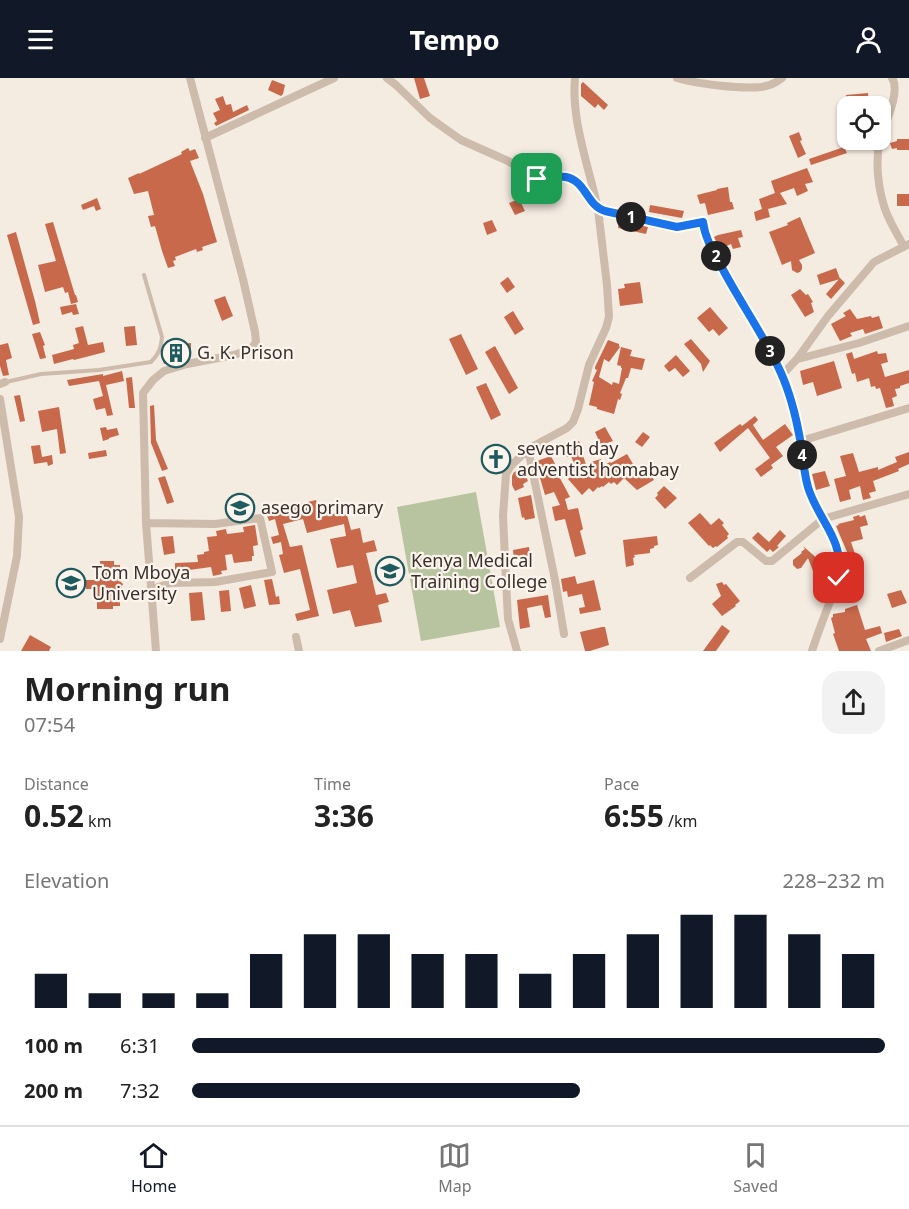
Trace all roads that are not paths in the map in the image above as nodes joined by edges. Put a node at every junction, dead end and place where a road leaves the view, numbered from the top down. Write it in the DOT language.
graph roads {
  1 [pos="190,78"];
  2 [pos="334,78"];
  3 [pos="387,78"];
  4 [pos="575,78"];
  5 [pos="677,78"];
  6 [pos="782,78"];
  7 [pos="892,78"];
  8 [pos="891,107"];
  9 [pos="205,138"];
  10 [pos="878,150"];
  11 [pos="598,209"];
  12 [pos="907,246"];
  13 [pos="144,275"];
  14 [pos="909,326"];
  15 [pos="797,359"];
  16 [pos="782,375"];
  17 [pos="3,383"];
  18 [pos="0,399"];
  19 [pos="909,408"];
  20 [pos="801,441"];
  21 [pos="528,449"];
  22 [pos="909,494"];
  23 [pos="823,519"];
  24 [pos="146,523"];
  25 [pos="690,578"];
  26 [pos="152,589"];
  27 [pos="564,634"];
  28 [pos="296,637"];
  29 [pos="0,639"];
  30 [pos="909,640"];
  31 [pos="156,651"];
  32 [pos="299,651"];
  33 [pos="516,651"];
  34 [pos="812,651"];
  35 [pos="879,651"];
  1 -- 9 [label="street"];
  2 -- 9 [label="street"];
  3 -- 11 [label="street"];
  4 -- 11 [label="street"];
  5 -- 6 [label="street"];
  7 -- 8 [label="street"];
  9 -- 24 [label="street"];
  10 -- 12 [label="street"];
  11 -- 16 [label="street"];
  11 -- 21 [label="street"];
  12 -- 15 [label="street"];
  13 -- 17 [label="lane"];
  14 -- 15 [label="street"];
  15 -- 16 [label="street"];
  16 -- 20 [label="street"];
  18 -- 29 [label="street"];
  19 -- 20 [label="street"];
  20 -- 23 [label="street"];
  21 -- 27 [label="street"];
  21 -- 33 [label="street"];
  22 -- 23 [label="street"];
  23 -- 25 [label="street"];
  23 -- 34 [label="street"];
  24 -- 26 [label="street"];
  24 -- 26 [label="street"];
  26 -- 31 [label="street"];
  28 -- 32 [label="street"];
  30 -- 35 [label="street"];
}
